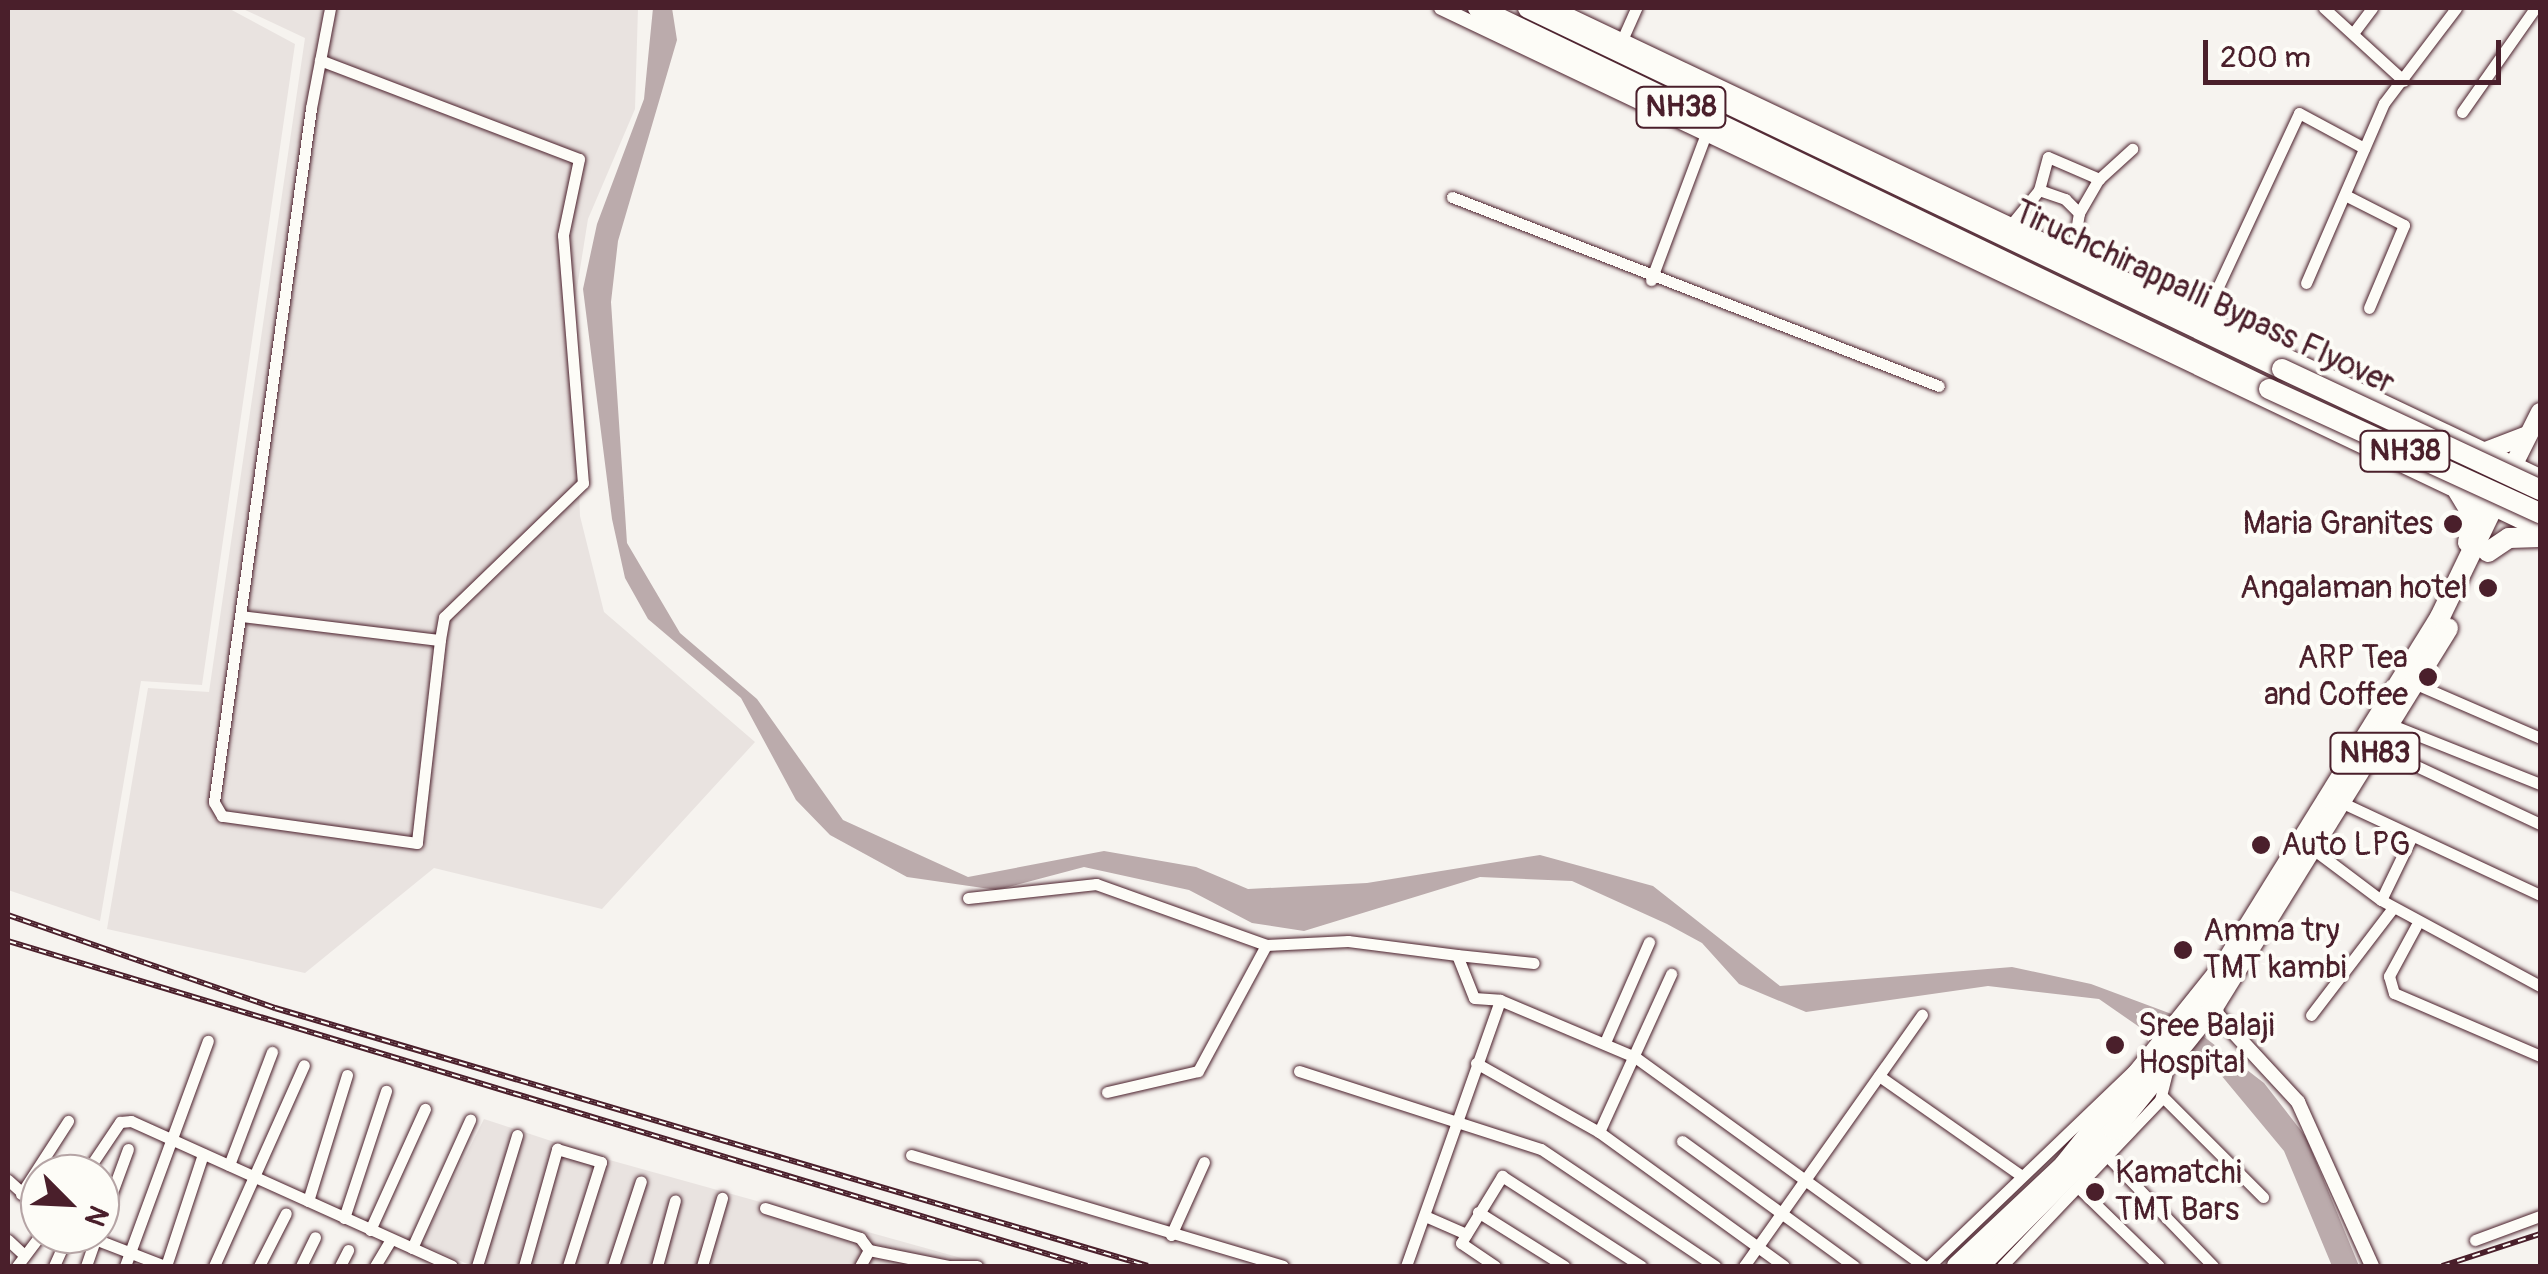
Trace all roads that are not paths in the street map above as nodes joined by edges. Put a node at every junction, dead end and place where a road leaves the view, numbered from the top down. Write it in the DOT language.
graph roads {
  1 [pos="330,8"];
  2 [pos="1441,8"];
  3 [pos="1478,8"];
  4 [pos="1528,8"];
  5 [pos="1554,8"];
  6 [pos="1636,8"];
  7 [pos="2324,8"];
  8 [pos="2372,8"];
  9 [pos="2456,8"];
  10 [pos="2536,8"];
  11 [pos="2354,32"];
  12 [pos="1622,40"];
  13 [pos="320,60"];
  14 [pos="2404,81"];
  15 [pos="2462,112"];
  16 [pos="1706,134"];
  17 [pos="2364,148"];
  18 [pos="2132,149"];
  19 [pos="2099,179"];
  20 [pos="1905,183"];
  21 [pos="2039,190"];
  22 [pos="2345,195"];
  23 [pos="1452,197"];
  24 [pos="2079,213"];
  25 [pos="2010,226"];
  26 [pos="2072,255"];
  27 [pos="1651,280"];
  28 [pos="2306,283"];
  29 [pos="2369,308"];
  30 [pos="2203,319"];
  31 [pos="1939,386"];
  32 [pos="2540,412"];
  33 [pos="2537,437"];
  34 [pos="2486,451"];
  35 [pos="2527,469"];
  36 [pos="2540,490"];
  37 [pos="2458,491"];
  38 [pos="2499,511"];
  39 [pos="2540,512"];
  40 [pos="2540,534"];
  41 [pos="2488,552"];
  42 [pos="2459,582"];
  43 [pos="241,616"];
  44 [pos="440,640"];
  45 [pos="2416,684"];
  46 [pos="2392,726"];
  47 [pos="2540,738"];
  48 [pos="2378,748"];
  49 [pos="2540,784"];
  50 [pos="2344,804"];
  51 [pos="2540,824"];
  52 [pos="2412,836"];
  53 [pos="2317,852"];
  54 [pos="2540,895"];
  55 [pos="968,898"];
  56 [pos="2381,900"];
  57 [pos="2392,909"];
  58 [pos="2416,926"];
  59 [pos="1648,942"];
  60 [pos="1266,945"];
  61 [pos="1457,955"];
  62 [pos="1534,963"];
  63 [pos="1671,974"];
  64 [pos="2540,986"];
  65 [pos="1500,1000"];
  66 [pos="1922,1014"];
  67 [pos="2200,1015"];
  68 [pos="2311,1015"];
  69 [pos="1606,1040"];
  70 [pos="208,1041"];
  71 [pos="272,1052"];
  72 [pos="2163,1054"];
  73 [pos="2540,1056"];
  74 [pos="1635,1057"];
  75 [pos="1476,1063"];
  76 [pos="304,1065"];
  77 [pos="1299,1072"];
  78 [pos="347,1075"];
  79 [pos="1880,1076"];
  80 [pos="2148,1087"];
  81 [pos="386,1091"];
  82 [pos="1106,1092"];
  83 [pos="425,1109"];
  84 [pos="1458,1116"];
  85 [pos="470,1120"];
  86 [pos="68,1121"];
  87 [pos="1599,1132"];
  88 [pos="517,1135"];
  89 [pos="166,1136"];
  90 [pos="1682,1141"];
  91 [pos="128,1149"];
  92 [pos="47,1154"];
  93 [pos="98,1154"];
  94 [pos="204,1154"];
  95 [pos="910,1155"];
  96 [pos="2110,1159"];
  97 [pos="1204,1162"];
  98 [pos="229,1165"];
  99 [pos="120,1171"];
  100 [pos="2022,1176"];
  101 [pos="260,1180"];
  102 [pos="1808,1180"];
  103 [pos="641,1181"];
  104 [pos="2082,1191"];
  105 [pos="2262,1197"];
  106 [pos="722,1198"];
  107 [pos="675,1200"];
  108 [pos="308,1201"];
  109 [pos="765,1208"];
  110 [pos="1478,1212"];
  111 [pos="1782,1212"];
  112 [pos="286,1213"];
  113 [pos="1425,1216"];
  114 [pos="2540,1216"];
  115 [pos="344,1218"];
  116 [pos="370,1230"];
  117 [pos="1466,1234"];
  118 [pos="1172,1235"];
  119 [pos="316,1237"];
  120 [pos="390,1239"];
  121 [pos="8,1240"];
  122 [pos="2475,1240"];
  123 [pos="1758,1247"];
  124 [pos="120,1248"];
  125 [pos="412,1248"];
  126 [pos="348,1250"];
  127 [pos="870,1250"];
  128 [pos="130,1252"];
  129 [pos="24,1255"];
  130 [pos="16,1266"];
  131 [pos="125,1266"];
  132 [pos="166,1266"];
  133 [pos="214,1266"];
  134 [pos="259,1266"];
  135 [pos="301,1266"];
  136 [pos="340,1266"];
  137 [pos="376,1266"];
  138 [pos="452,1266"];
  139 [pos="477,1266"];
  140 [pos="524,1266"];
  141 [pos="568,1266"];
  142 [pos="613,1266"];
  143 [pos="658,1266"];
  144 [pos="702,1266"];
  145 [pos="860,1266"];
  146 [pos="948,1266"];
  147 [pos="977,1266"];
  148 [pos="1284,1266"];
  149 [pos="1406,1266"];
  150 [pos="1495,1266"];
  151 [pos="1564,1266"];
  152 [pos="1641,1266"];
  153 [pos="1715,1266"];
  154 [pos="1744,1266"];
  155 [pos="1784,1266"];
  156 [pos="1854,1266"];
  157 [pos="1926,1266"];
  158 [pos="1957,1266"];
  159 [pos="1979,1266"];
  160 [pos="2002,1266"];
  161 [pos="2159,1266"];
  162 [pos="2213,1266"];
  163 [pos="2372,1266"];
  1 -- 13 [label="street"];
  2 -- 16 [label="street"];
  3 -- 39 [label="highway, Tiruchchirappalli Bypass Flyover / NH38, bridge"];
  4 -- 20 [label="highway, NH38"];
  5 -- 12 [label="street"];
  6 -- 12 [label="street"];
  7 -- 11 [label="street"];
  8 -- 11 [label="street"];
  9 -- 14 [label="street"];
  10 -- 15 [label="street"];
  11 -- 14 [label="street"];
  12 -- 20 [label="street"];
  13 -- 43 [label="street"];
  13 -- 44 [label="street"];
  14 -- 17 [label="street"];
  16 -- 27 [label="street"];
  16 -- 37 [label="street"];
  17 -- 22 [label="street"];
  17 -- 30 [label="street"];
  18 -- 19 [label="street"];
  19 -- 21 [label="street"];
  19 -- 24 [label="street"];
  20 -- 25 [label="street"];
  20 -- 36 [label="highway, Tiruchchirappalli Bypass Flyover / NH38, bridge"];
  21 -- 24 [label="street"];
  21 -- 25 [label="street"];
  22 -- 28 [label="street"];
  22 -- 29 [label="street"];
  23 -- 27 [label="street"];
  24 -- 26 [label="street"];
  25 -- 26 [label="street"];
  26 -- 30 [label="street"];
  27 -- 31 [label="street"];
  30 -- 34 [label="street"];
  32 -- 33 [label="main road"];
  33 -- 34 [label="main road"];
  33 -- 35 [label="main road"];
  34 -- 35 [label="street"];
  35 -- 38 [label="highway"];
  37 -- 38 [label="street"];
  37 -- 42 [label="highway, NH83"];
  38 -- 40 [label="street"];
  38 -- 41 [label="highway, NH83"];
  38 -- 42 [label="highway"];
  40 -- 41 [label="highway"];
  41 -- 45 [label="highway, NH83"];
  42 -- 67 [label="highway, NH83"];
  43 -- 44 [label="street"];
  43 -- 44 [label="street"];
  45 -- 46 [label="highway, NH83"];
  45 -- 47 [label="street"];
  46 -- 48 [label="highway, NH83"];
  46 -- 49 [label="street"];
  48 -- 50 [label="highway, NH83"];
  48 -- 51 [label="street"];
  50 -- 52 [label="street"];
  50 -- 53 [label="highway, NH83"];
  52 -- 54 [label="street"];
  52 -- 56 [label="street"];
  53 -- 56 [label="street"];
  53 -- 67 [label="highway, NH83"];
  55 -- 60 [label="street"];
  56 -- 57 [label="street"];
  57 -- 58 [label="street"];
  57 -- 68 [label="street"];
  58 -- 64 [label="street"];
  58 -- 73 [label="street"];
  59 -- 69 [label="street"];
  60 -- 61 [label="street"];
  60 -- 82 [label="street"];
  61 -- 62 [label="street"];
  61 -- 65 [label="street"];
  63 -- 74 [label="street"];
  65 -- 69 [label="street"];
  65 -- 75 [label="street"];
  66 -- 79 [label="street"];
  67 -- 72 [label="highway, NH83"];
  67 -- 163 [label="street"];
  69 -- 74 [label="street"];
  70 -- 89 [label="street"];
  71 -- 98 [label="street"];
  72 -- 80 [label="highway, NH83"];
  72 -- 80 [label="street"];
  72 -- 100 [label="street"];
  74 -- 87 [label="street"];
  74 -- 102 [label="street"];
  75 -- 84 [label="street"];
  75 -- 87 [label="street"];
  76 -- 101 [label="street"];
  77 -- 84 [label="street"];
  78 -- 108 [label="street"];
  79 -- 100 [label="street"];
  79 -- 102 [label="street"];
  80 -- 96 [label="street"];
  80 -- 105 [label="street"];
  80 -- 158 [label="highway, NH83"];
  80 -- 159 [label="highway, NH83"];
  81 -- 115 [label="street"];
  83 -- 116 [label="street"];
  84 -- 113 [label="street"];
  84 -- 153 [label="street"];
  85 -- 125 [label="street"];
  86 -- 92 [label="street"];
  87 -- 123 [label="street"];
  88 -- 139 [label="street"];
  89 -- 93 [label="street"];
  89 -- 94 [label="street"];
  89 -- 128 [label="street"];
  90 -- 111 [label="street"];
  91 -- 99 [label="street"];
  94 -- 98 [label="street"];
  94 -- 132 [label="street"];
  95 -- 118 [label="street"];
  96 -- 104 [label="street"];
  96 -- 162 [label="street"];
  97 -- 118 [label="street"];
  98 -- 101 [label="street"];
  100 -- 157 [label="street"];
  101 -- 108 [label="street"];
  101 -- 133 [label="street"];
  102 -- 111 [label="street"];
  102 -- 157 [label="street"];
  103 -- 142 [label="street"];
  104 -- 160 [label="street"];
  104 -- 161 [label="street"];
  106 -- 144 [label="street"];
  107 -- 143 [label="street"];
  108 -- 115 [label="street"];
  109 -- 127 [label="street"];
  110 -- 117 [label="street"];
  110 -- 151 [label="street"];
  110 -- 152 [label="street"];
  111 -- 123 [label="street"];
  111 -- 156 [label="street"];
  112 -- 134 [label="street"];
  113 -- 117 [label="street"];
  113 -- 149 [label="street"];
  114 -- 122 [label="street"];
  115 -- 116 [label="street"];
  116 -- 120 [label="street"];
  117 -- 150 [label="street"];
  118 -- 148 [label="street"];
  119 -- 135 [label="street"];
  120 -- 125 [label="street"];
  120 -- 137 [label="street"];
  121 -- 129 [label="street"];
  123 -- 154 [label="street"];
  123 -- 155 [label="street"];
  124 -- 128 [label="street"];
  125 -- 138 [label="street"];
  126 -- 136 [label="street"];
  127 -- 145 [label="street"];
  127 -- 146 [label="street"];
  128 -- 131 [label="street"];
  128 -- 132 [label="street"];
  129 -- 130 [label="street"];
  140 -- 141 [label="street"];
  146 -- 147 [label="street"];
}
